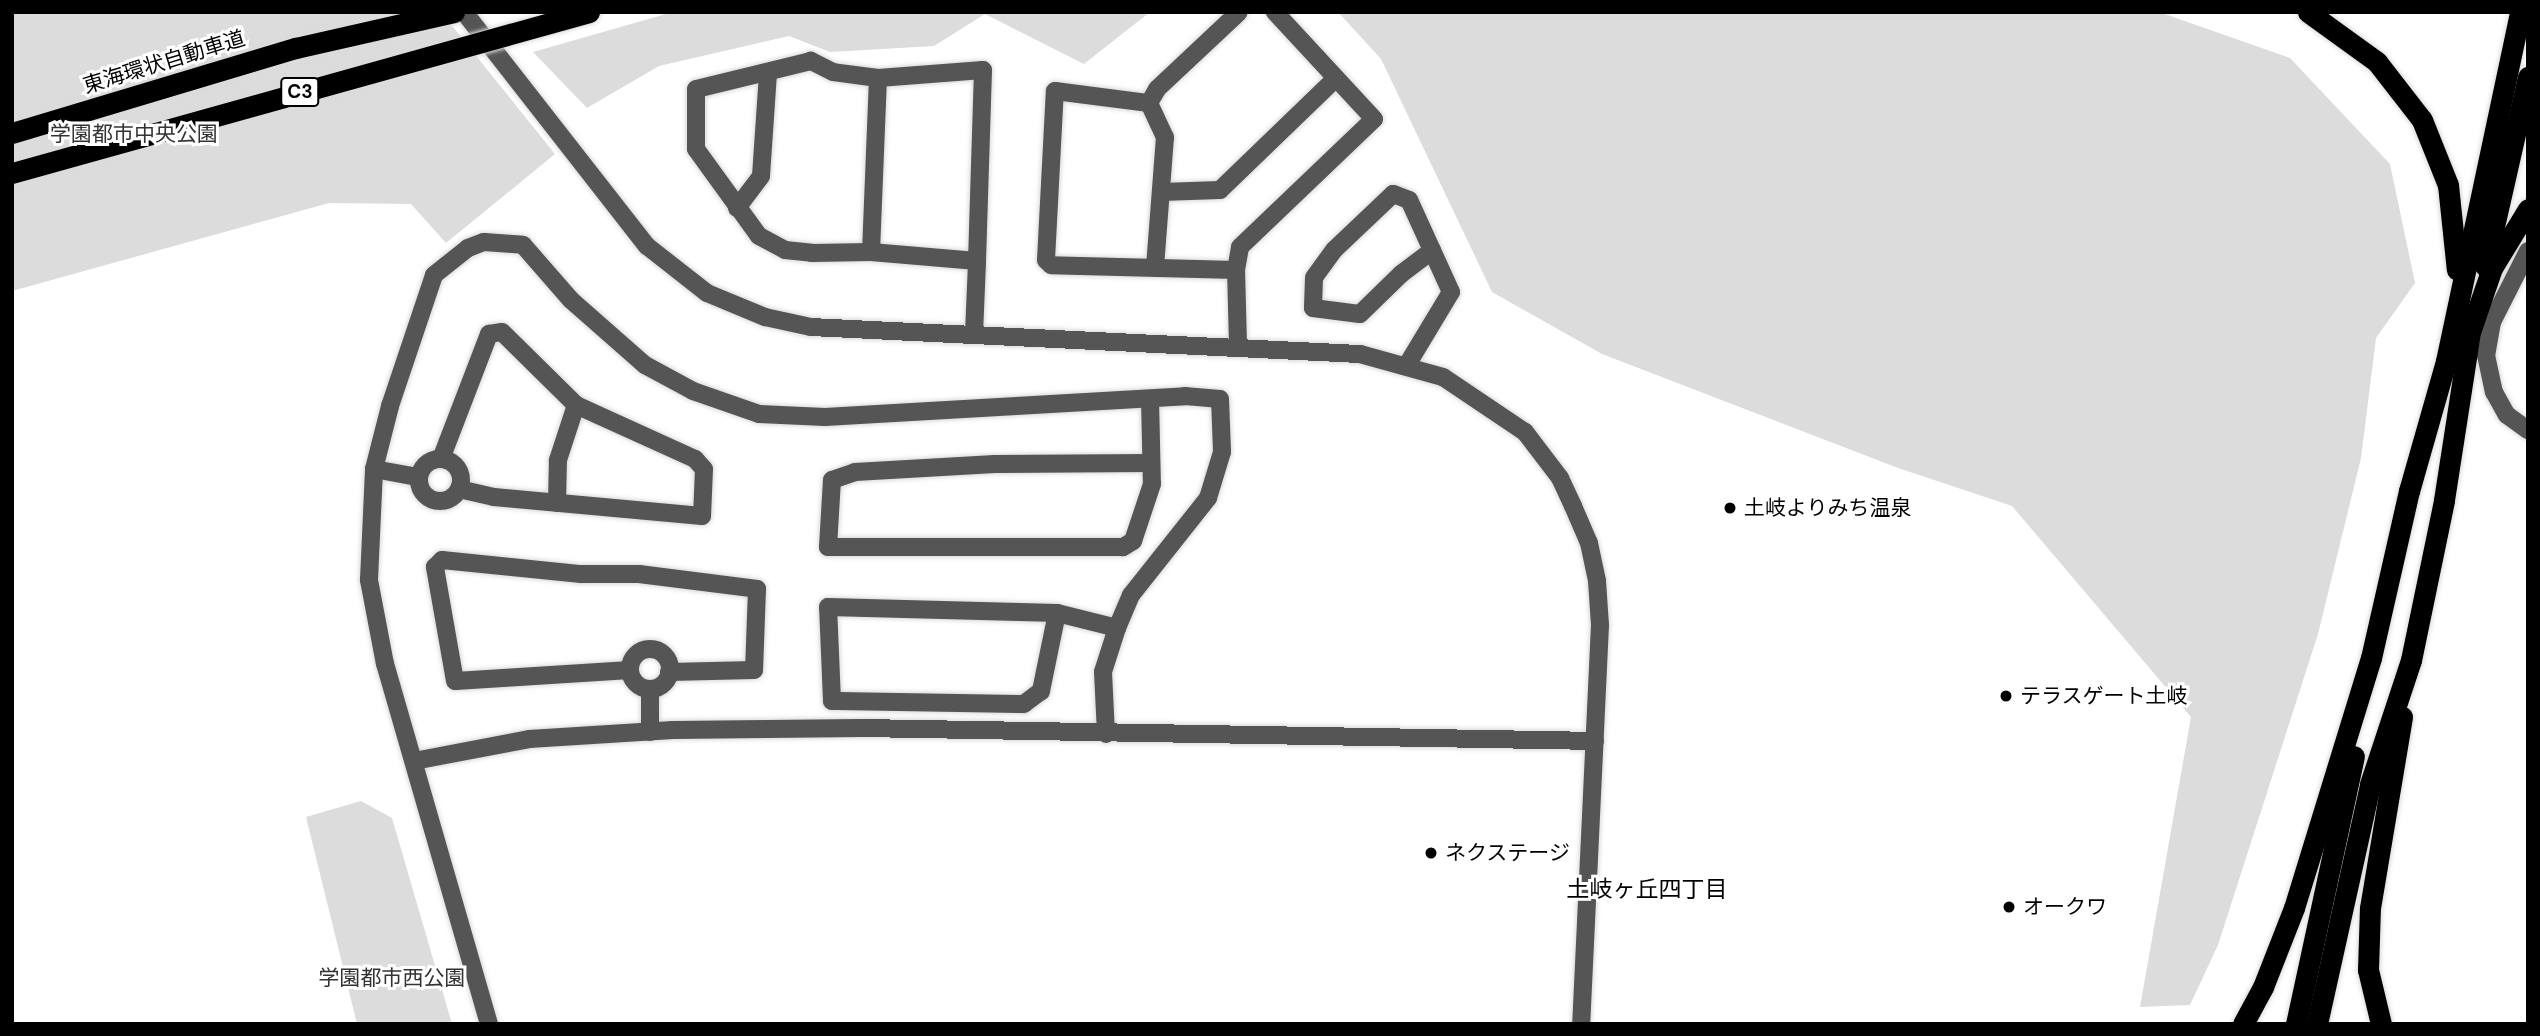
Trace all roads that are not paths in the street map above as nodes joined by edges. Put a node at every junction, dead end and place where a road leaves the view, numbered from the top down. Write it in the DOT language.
graph roads {
  1 [pos="454,12"];
  2 [pos="464,12"];
  3 [pos="589,12"];
  4 [pos="1239,12"];
  5 [pos="1275,12"];
  6 [pos="2308,12"];
  7 [pos="2520,12"];
  8 [pos="768,72"];
  9 [pos="2528,77"];
  10 [pos="878,78"];
  11 [pos="1336,78"];
  12 [pos="1149,103"];
  13 [pos="12,133"];
  14 [pos="12,173"];
  15 [pos="1161,192"];
  16 [pos="737,208"];
  17 [pos="2528,209"];
  18 [pos="1432,251"];
  19 [pos="2528,251"];
  20 [pos="871,252"];
  21 [pos="977,261"];
  22 [pos="1155,268"];
  23 [pos="1236,270"];
  24 [pos="2461,330"];
  25 [pos="974,334"];
  26 [pos="1238,345"];
  27 [pos="1407,365"];
  28 [pos="1150,399"];
  29 [pos="576,405"];
  30 [pos="2528,430"];
  31 [pos="441,458"];
  32 [pos="1151,463"];
  33 [pos="374,470"];
  34 [pos="418,477"];
  35 [pos="459,489"];
  36 [pos="557,503"];
  37 [pos="1057,614"];
  38 [pos="1117,628"];
  39 [pos="2371,658"];
  40 [pos="2411,660"];
  41 [pos="630,670"];
  42 [pos="669,672"];
  43 [pos="650,689"];
  44 [pos="650,732"];
  45 [pos="1106,734"];
  46 [pos="1595,741"];
  47 [pos="414,761"];
  48 [pos="489,1024"];
  49 [pos="1581,1024"];
  50 [pos="2243,1024"];
  51 [pos="2296,1024"];
  52 [pos="2317,1024"];
  53 [pos="2381,1024"];
  1 -- 13 [label="highway, 東海環状自動車道 / C3"];
  2 -- 25 [label="street"];
  3 -- 14 [label="highway, C3, bridge"];
  4 -- 12 [label="street"];
  5 -- 11 [label="street"];
  6 -- 24 [label="highway"];
  7 -- 24 [label="highway"];
  8 -- 10 [label="street"];
  8 -- 16 [label="street"];
  8 -- 16 [label="street"];
  9 -- 24 [label="highway"];
  10 -- 20 [label="street"];
  10 -- 21 [label="street"];
  11 -- 15 [label="street"];
  11 -- 23 [label="street"];
  12 -- 15 [label="street"];
  12 -- 22 [label="street"];
  15 -- 22 [label="street"];
  16 -- 20 [label="street"];
  17 -- 24 [label="highway"];
  18 -- 18 [label="street"];
  18 -- 27 [label="street"];
  19 -- 30 [label="street"];
  20 -- 21 [label="street"];
  21 -- 25 [label="street"];
  22 -- 23 [label="street"];
  23 -- 26 [label="street"];
  24 -- 39 [label="highway"];
  24 -- 40 [label="highway"];
  25 -- 26 [label="street"];
  26 -- 27 [label="street"];
  27 -- 46 [label="street"];
  28 -- 32 [label="street"];
  28 -- 33 [label="street"];
  28 -- 38 [label="street"];
  29 -- 31 [label="street"];
  29 -- 36 [label="street"];
  29 -- 36 [label="street"];
  31 -- 34 [label="street"];
  31 -- 35 [label="street"];
  32 -- 32 [label="street"];
  33 -- 34 [label="street"];
  33 -- 47 [label="street"];
  34 -- 35 [label="street"];
  35 -- 36 [label="street"];
  37 -- 37 [label="street"];
  37 -- 38 [label="street"];
  38 -- 45 [label="street"];
  39 -- 50 [label="highway"];
  39 -- 51 [label="highway"];
  40 -- 52 [label="highway"];
  40 -- 53 [label="highway"];
  41 -- 42 [label="street"];
  41 -- 42 [label="street"];
  41 -- 43 [label="street"];
  42 -- 43 [label="street"];
  43 -- 44 [label="street"];
  44 -- 45 [label="street"];
  44 -- 47 [label="street"];
  45 -- 46 [label="street"];
  46 -- 49 [label="street"];
  47 -- 48 [label="street"];
}
